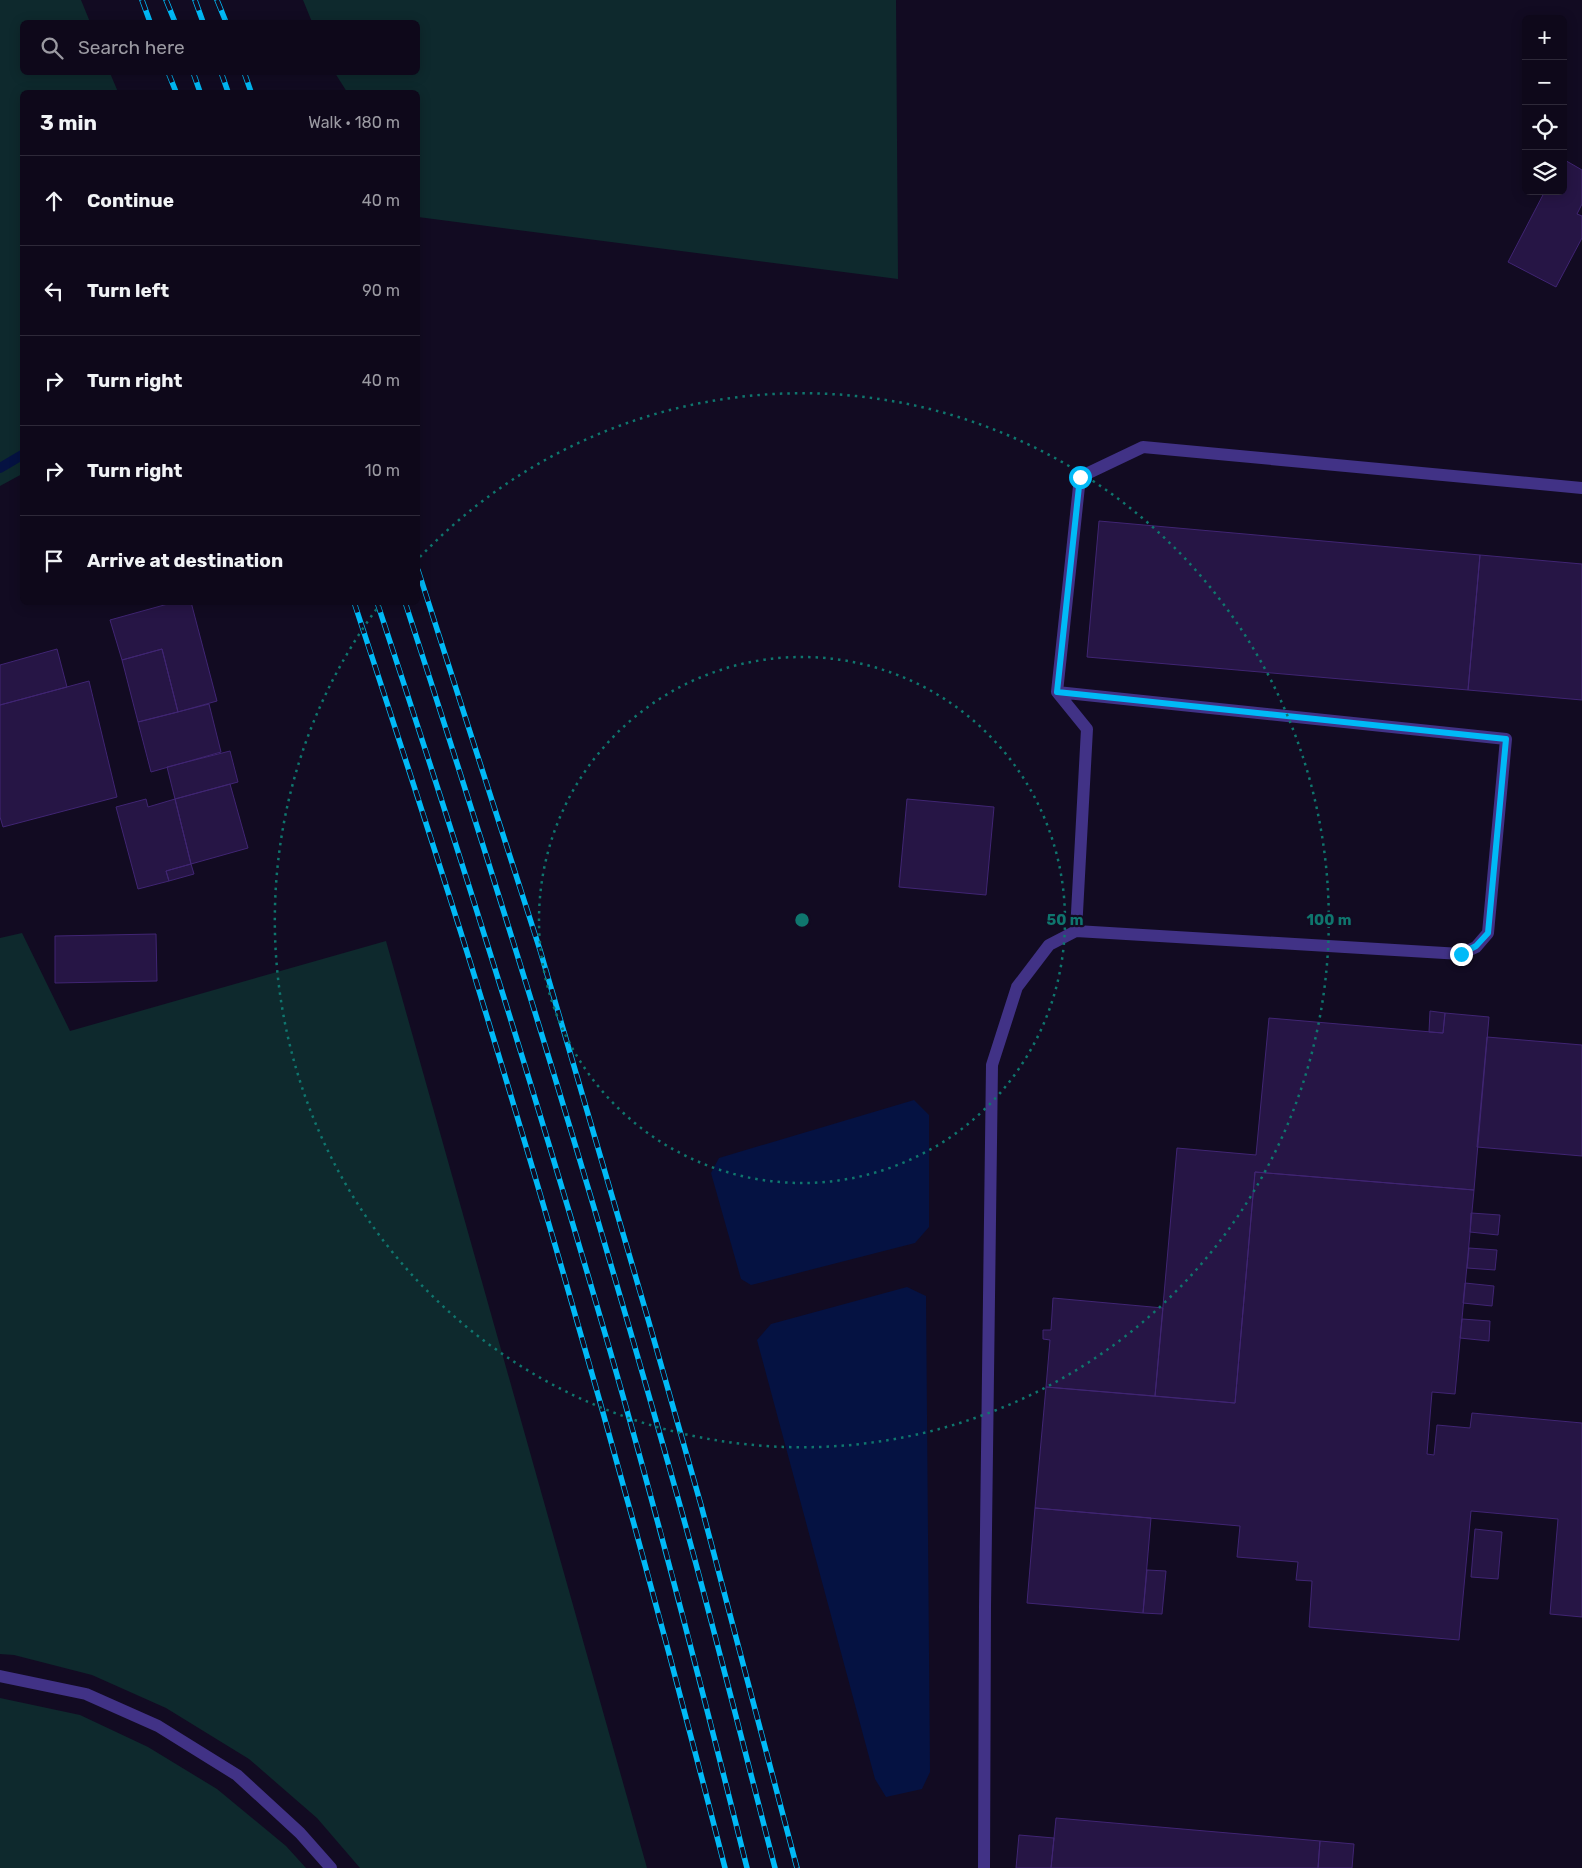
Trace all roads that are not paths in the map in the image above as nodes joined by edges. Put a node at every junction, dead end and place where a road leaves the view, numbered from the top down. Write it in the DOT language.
graph roads {
  1 [pos="1582,488"];
  2 [pos="1057,692"];
  3 [pos="1076,931"];
  4 [pos="0,1676"];
  5 [pos="331,1868"];
  6 [pos="984,1868"];
  1 -- 2 [label="street"];
  2 -- 3 [label="street"];
  2 -- 3 [label="street"];
  3 -- 6 [label="street"];
  4 -- 5 [label="street"];
}
